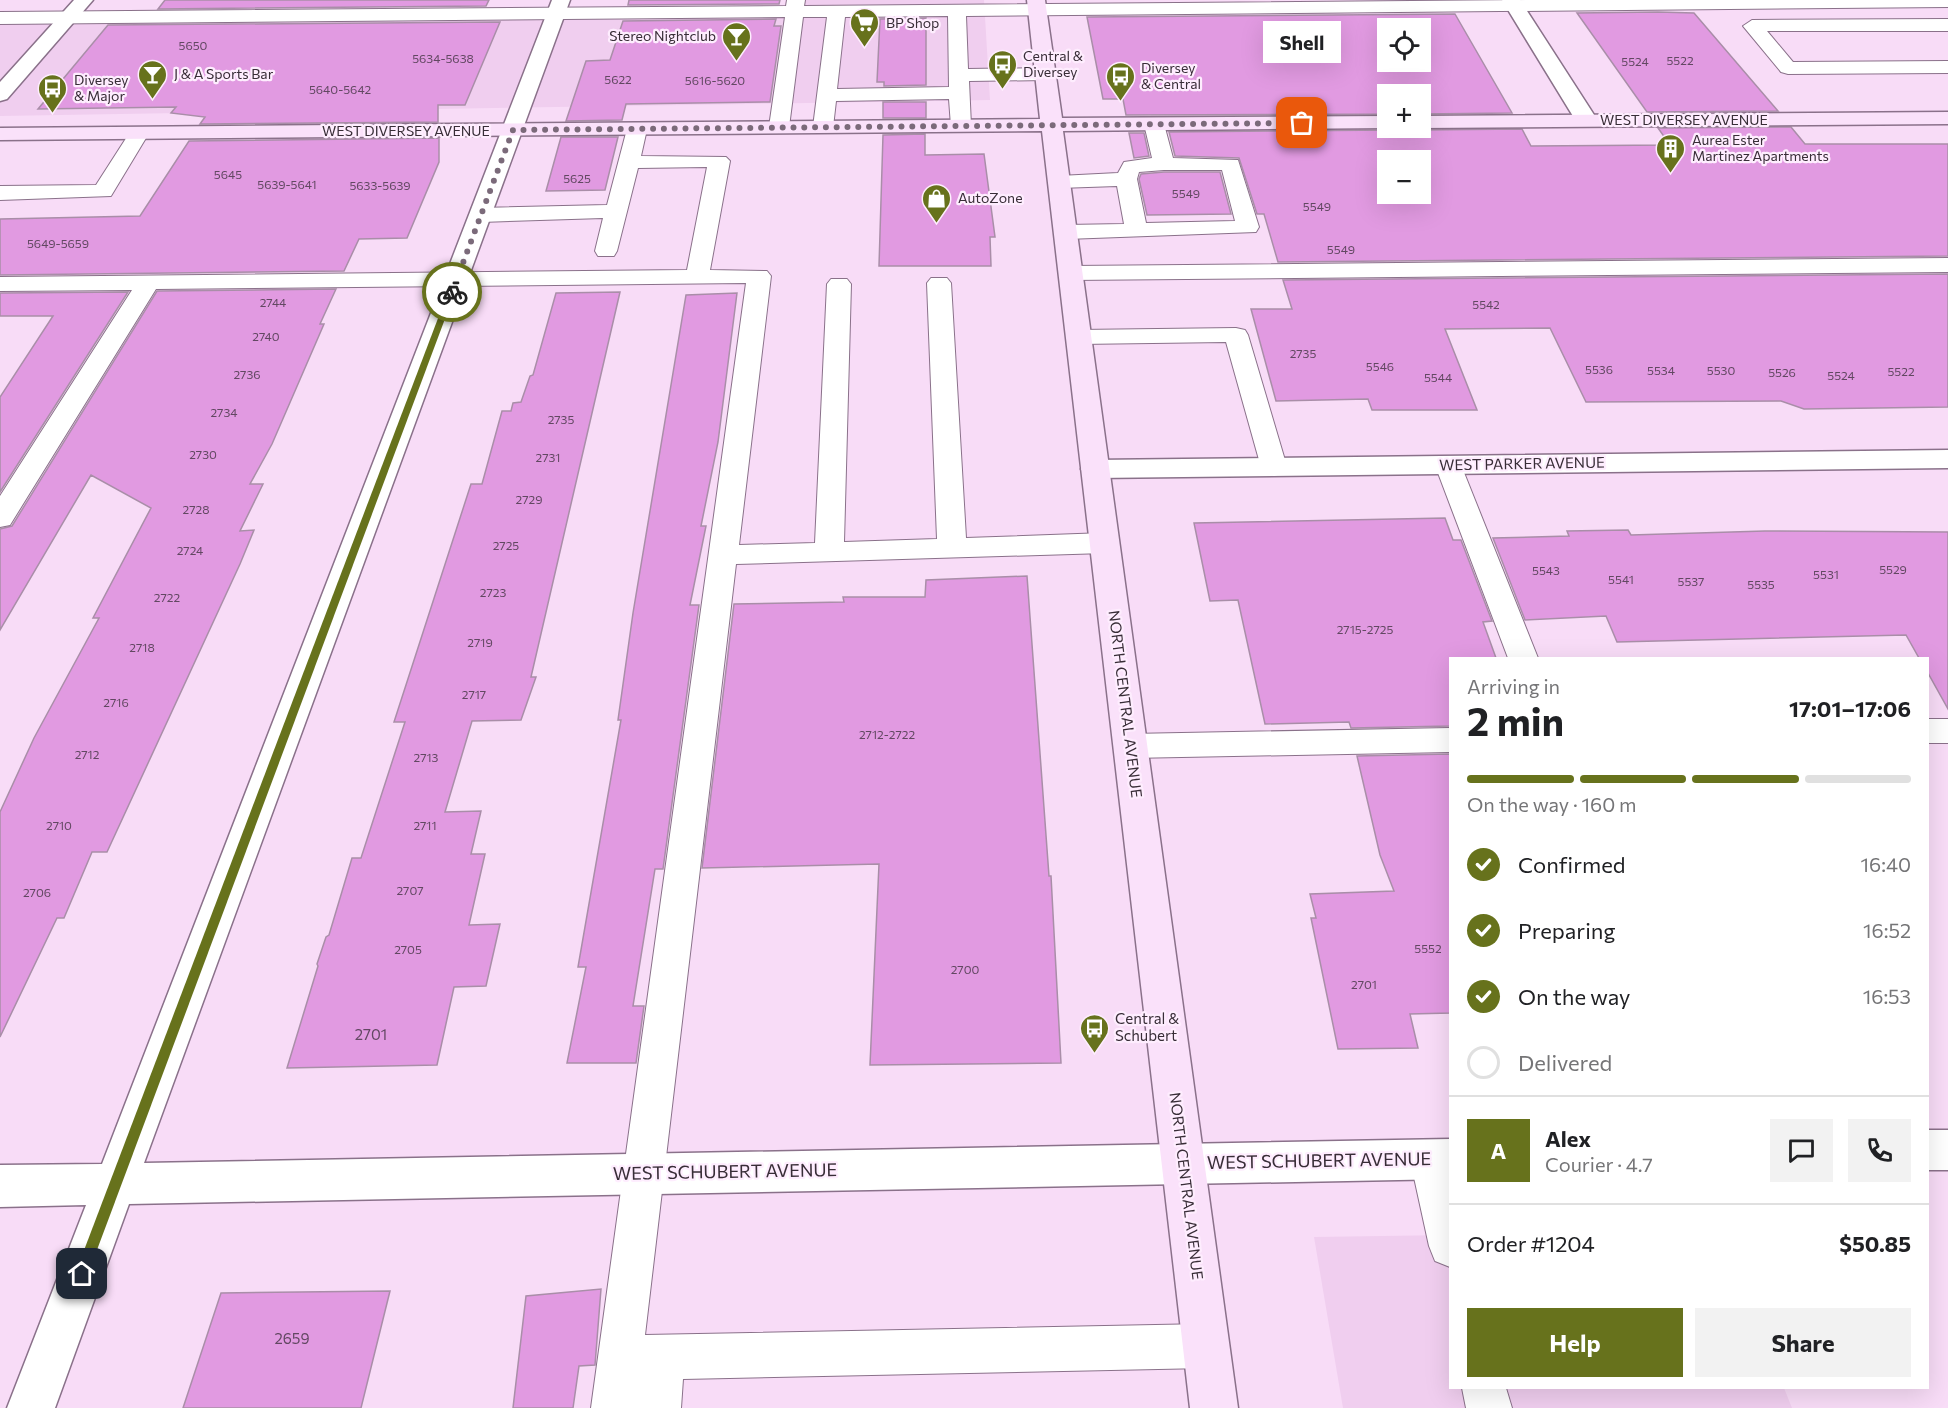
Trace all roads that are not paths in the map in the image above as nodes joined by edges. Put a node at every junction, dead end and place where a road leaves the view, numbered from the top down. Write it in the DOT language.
graph roads {
  1 [pos="84,0"];
  2 [pos="1766,2"];
  3 [pos="1948,2"];
  4 [pos="1513,3"];
  5 [pos="1037,4"];
  6 [pos="1277,4"];
  7 [pos="795,6"];
  8 [pos="559,7"];
  9 [pos="314,8"];
  10 [pos="957,10"];
  11 [pos="837,11"];
  12 [pos="69,17"];
  13 [pos="0,18"];
  14 [pos="1948,25"];
  15 [pos="1948,67"];
  16 [pos="1046,74"];
  17 [pos="959,84"];
  18 [pos="0,95"];
  19 [pos="827,95"];
  20 [pos="1948,118"];
  21 [pos="1587,120"];
  22 [pos="1377,122"];
  23 [pos="1431,122"];
  24 [pos="1154,124"];
  25 [pos="1052,125"];
  26 [pos="961,126"];
  27 [pos="779,127"];
  28 [pos="823,127"];
  29 [pos="637,129"];
  30 [pos="513,130"];
  31 [pos="139,133"];
  32 [pos="0,134"];
  33 [pos="629,162"];
  34 [pos="1176,167"];
  35 [pos="1126,179"];
  36 [pos="1059,182"];
  37 [pos="0,193"];
  38 [pos="616,211"];
  39 [pos="481,215"];
  40 [pos="1136,229"];
  41 [pos="1066,232"];
  42 [pos="606,251"];
  43 [pos="1948,265"];
  44 [pos="1071,273"];
  45 [pos="697,276"];
  46 [pos="457,279"];
  47 [pos="149,282"];
  48 [pos="939,283"];
  49 [pos="0,284"];
  50 [pos="839,284"];
  51 [pos="1079,337"];
  52 [pos="1948,459"];
  53 [pos="1448,465"];
  54 [pos="1274,466"];
  55 [pos="1095,469"];
  56 [pos="0,518"];
  57 [pos="1105,543"];
  58 [pos="952,548"];
  59 [pos="829,552"];
  60 [pos="723,555"];
  61 [pos="1522,657"];
  62 [pos="1929,731"];
  63 [pos="1948,731"];
  64 [pos="1449,740"];
  65 [pos="1131,746"];
  66 [pos="1929,1150"];
  67 [pos="1948,1150"];
  68 [pos="1440,1159"];
  69 [pos="1183,1163"];
  70 [pos="644,1174"];
  71 [pos="115,1184"];
  72 [pos="0,1186"];
  73 [pos="1449,1237"];
  74 [pos="1206,1346"];
  75 [pos="662,1357"];
  76 [pos="620,1358"];
  77 [pos="1484,1389"];
  78 [pos="31,1408"];
  79 [pos="614,1408"];
  80 [pos="658,1408"];
  81 [pos="1214,1408"];
  82 [pos="1489,1408"];
  1 -- 12 [label="street"];
  2 -- 3 [label="lane"];
  2 -- 4 [label="lane"];
  4 -- 6 [label="lane"];
  4 -- 21 [label="street"];
  5 -- 6 [label="lane"];
  5 -- 10 [label="lane"];
  5 -- 16 [label="main road, NORTH CENTRAL AVENUE"];
  7 -- 8 [label="lane"];
  7 -- 11 [label="lane"];
  7 -- 27 [label="lane"];
  8 -- 9 [label="lane"];
  8 -- 30 [label="street"];
  9 -- 12 [label="lane"];
  10 -- 11 [label="lane"];
  10 -- 17 [label="lane"];
  11 -- 19 [label="lane"];
  12 -- 13 [label="lane"];
  12 -- 18 [label="street"];
  14 -- 15 [label="lane"];
  16 -- 17 [label="lane"];
  16 -- 25 [label="main road, NORTH CENTRAL AVENUE"];
  17 -- 19 [label="lane"];
  17 -- 26 [label="lane"];
  19 -- 28 [label="lane"];
  20 -- 21 [label="main road, WEST DIVERSEY AVENUE"];
  21 -- 23 [label="main road, WEST DIVERSEY AVENUE"];
  22 -- 24 [label="main road, WEST DIVERSEY AVENUE"];
  24 -- 25 [label="main road, WEST DIVERSEY AVENUE"];
  24 -- 34 [label="lane"];
  25 -- 26 [label="main road, WEST DIVERSEY AVENUE"];
  25 -- 36 [label="main road, NORTH CENTRAL AVENUE"];
  26 -- 28 [label="main road, WEST DIVERSEY AVENUE"];
  27 -- 28 [label="main road, WEST DIVERSEY AVENUE"];
  27 -- 29 [label="main road, WEST DIVERSEY AVENUE"];
  29 -- 30 [label="main road, WEST DIVERSEY AVENUE"];
  29 -- 33 [label="lane"];
  30 -- 31 [label="main road, WEST DIVERSEY AVENUE"];
  30 -- 39 [label="street"];
  31 -- 32 [label="main road, WEST DIVERSEY AVENUE"];
  31 -- 37 [label="lane"];
  33 -- 38 [label="lane"];
  33 -- 45 [label="lane"];
  34 -- 35 [label="lane"];
  34 -- 40 [label="lane"];
  35 -- 36 [label="lane"];
  35 -- 40 [label="lane"];
  36 -- 41 [label="main road, NORTH CENTRAL AVENUE"];
  38 -- 39 [label="lane"];
  38 -- 42 [label="lane"];
  39 -- 46 [label="street"];
  40 -- 41 [label="lane"];
  41 -- 44 [label="main road, NORTH CENTRAL AVENUE"];
  43 -- 44 [label="lane"];
  44 -- 51 [label="main road, NORTH CENTRAL AVENUE"];
  45 -- 46 [label="lane"];
  45 -- 60 [label="lane"];
  46 -- 47 [label="lane"];
  46 -- 71 [label="street"];
  47 -- 49 [label="lane"];
  47 -- 56 [label="lane"];
  48 -- 58 [label="lane"];
  50 -- 59 [label="lane"];
  51 -- 54 [label="lane"];
  51 -- 55 [label="main road, NORTH CENTRAL AVENUE"];
  52 -- 53 [label="street, WEST PARKER AVENUE"];
  53 -- 54 [label="street, WEST PARKER AVENUE"];
  53 -- 61 [label="lane"];
  54 -- 55 [label="street, WEST PARKER AVENUE"];
  55 -- 57 [label="main road, NORTH CENTRAL AVENUE"];
  57 -- 58 [label="lane"];
  57 -- 65 [label="main road, NORTH CENTRAL AVENUE"];
  58 -- 59 [label="lane"];
  59 -- 60 [label="lane"];
  60 -- 70 [label="lane"];
  62 -- 63 [label="lane"];
  64 -- 65 [label="lane"];
  65 -- 69 [label="main road, NORTH CENTRAL AVENUE"];
  66 -- 67 [label="street"];
  68 -- 69 [label="street, WEST SCHUBERT AVENUE"];
  68 -- 73 [label="lane"];
  69 -- 70 [label="street, WEST SCHUBERT AVENUE"];
  69 -- 74 [label="main road, NORTH CENTRAL AVENUE"];
  70 -- 71 [label="street, WEST SCHUBERT AVENUE"];
  70 -- 76 [label="lane"];
  71 -- 72 [label="street, WEST SCHUBERT AVENUE"];
  71 -- 78 [label="street"];
  74 -- 75 [label="lane"];
  74 -- 81 [label="main road, NORTH CENTRAL AVENUE"];
  75 -- 76 [label="lane"];
  75 -- 80 [label="lane"];
  76 -- 79 [label="lane"];
  77 -- 82 [label="lane"];
}
